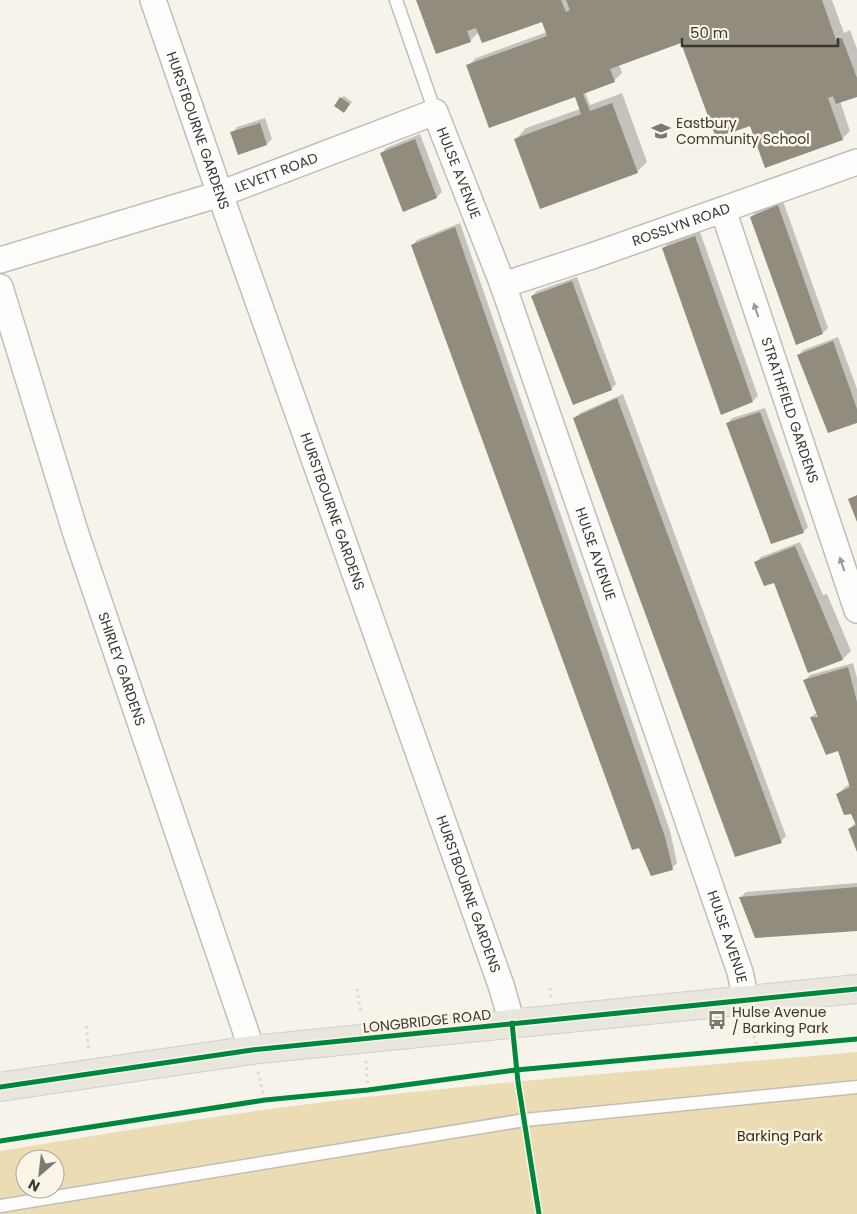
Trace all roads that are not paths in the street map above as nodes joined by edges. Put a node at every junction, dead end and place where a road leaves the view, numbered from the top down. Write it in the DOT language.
graph roads {
  1 [pos="153,0"];
  2 [pos="396,0"];
  3 [pos="435,112"];
  4 [pos="857,162"];
  5 [pos="220,194"];
  6 [pos="723,210"];
  7 [pos="0,260"];
  8 [pos="503,285"];
  9 [pos="0,287"];
  10 [pos="857,610"];
  11 [pos="857,988"];
  12 [pos="748,1010"];
  13 [pos="512,1023"];
  14 [pos="254,1058"];
  15 [pos="0,1087"];
  16 [pos="857,1087"];
  17 [pos="0,1206"];
  1 -- 5 [label="street, HURSTBOURNE GARDENS"];
  2 -- 3 [label="lane"];
  3 -- 5 [label="street, LEVETT ROAD"];
  3 -- 8 [label="street, HULSE AVENUE"];
  4 -- 6 [label="street, ROSSLYN ROAD"];
  5 -- 7 [label="street, LEVETT ROAD"];
  5 -- 13 [label="street, HURSTBOURNE GARDENS"];
  6 -- 8 [label="street, ROSSLYN ROAD"];
  10 -- 6 [label="street, STRATHFIELD GARDENS, one-way"];
  8 -- 12 [label="street, HULSE AVENUE"];
  9 -- 14 [label="street, SHIRLEY GARDENS"];
  11 -- 12 [label="main road, LONGBRIDGE ROAD"];
  12 -- 13 [label="main road, LONGBRIDGE ROAD"];
  13 -- 14 [label="main road, LONGBRIDGE ROAD"];
  14 -- 15 [label="main road, LONGBRIDGE ROAD"];
  16 -- 17 [label="lane"];
}
